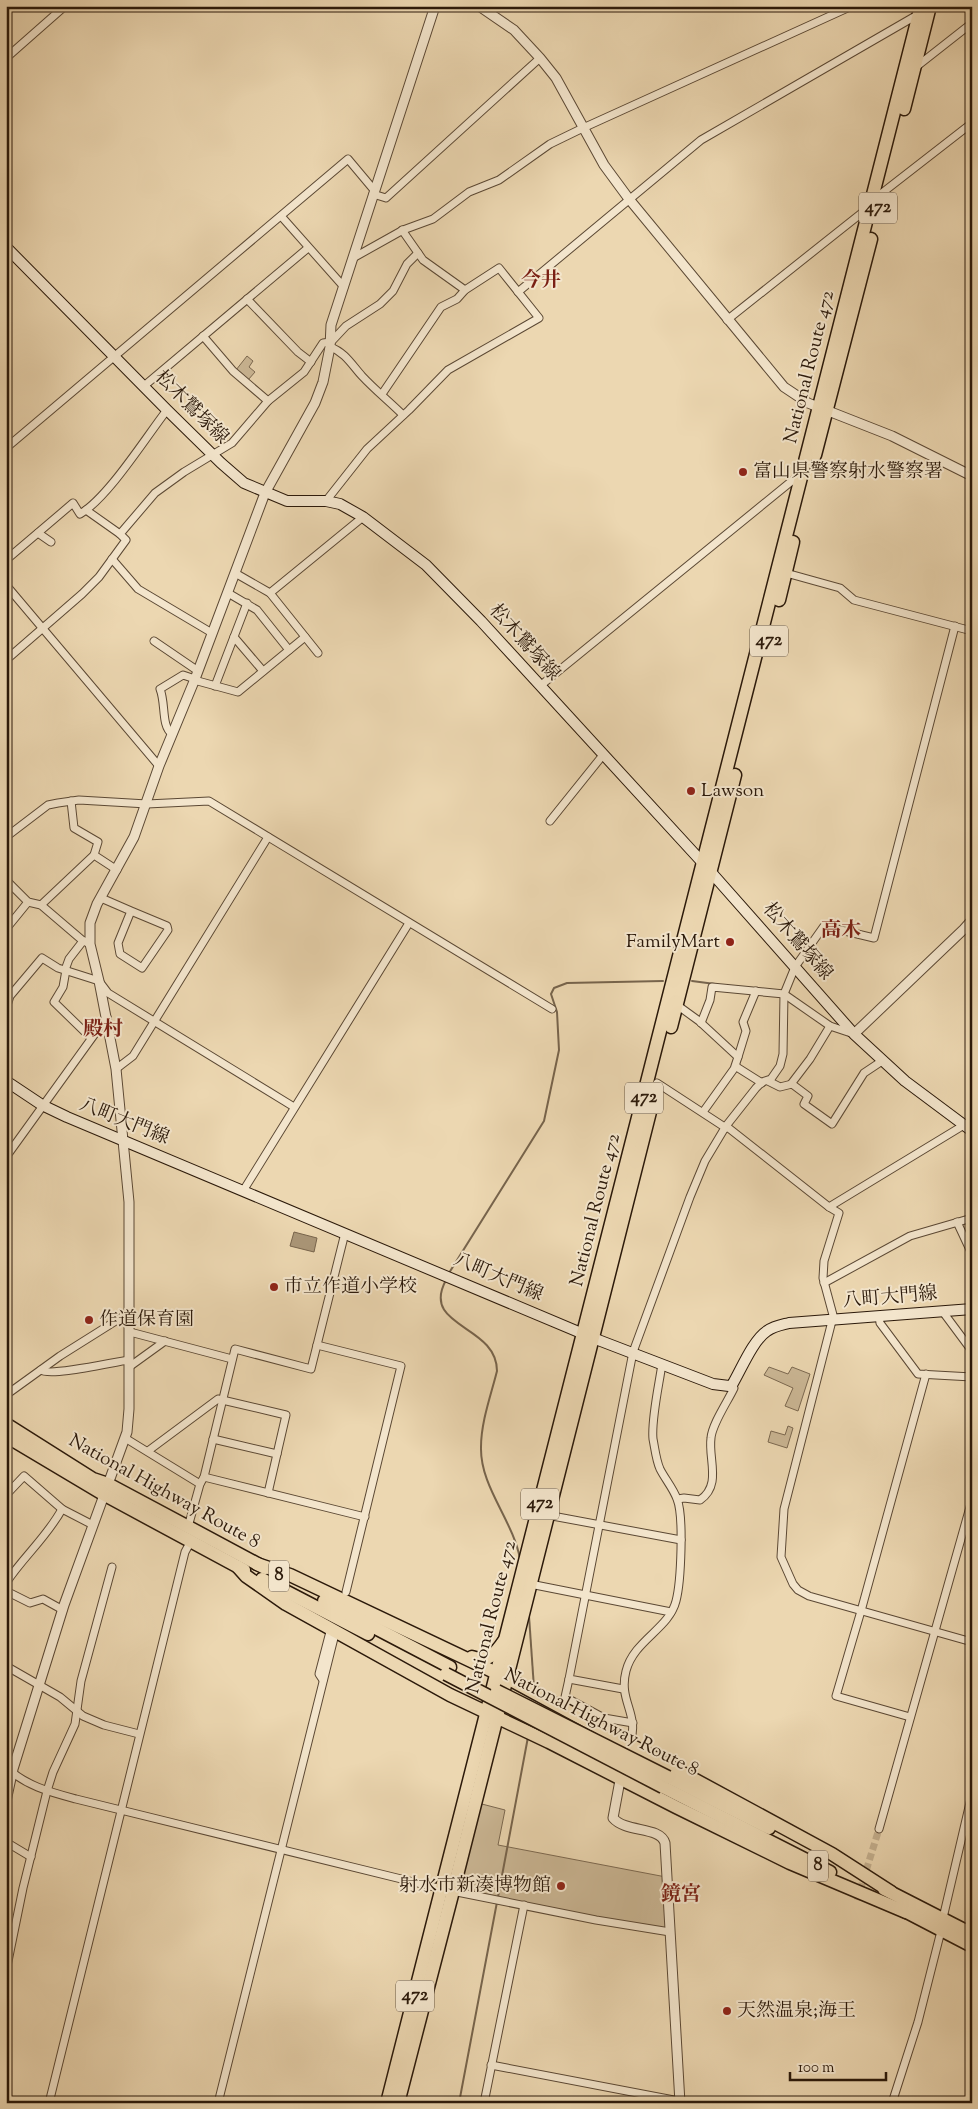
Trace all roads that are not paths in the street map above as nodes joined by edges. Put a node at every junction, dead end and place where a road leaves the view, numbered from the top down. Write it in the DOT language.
graph roads {
  1 [pos="65,6"];
  2 [pos="435,6"];
  3 [pos="479,6"];
  4 [pos="852,6"];
  5 [pos="930,6"];
  6 [pos="920,10"];
  7 [pos="972,23"];
  8 [pos="8,53"];
  9 [pos="540,58"];
  10 [pos="914,69"];
  11 [pos="972,123"];
  12 [pos="583,128"];
  13 [pos="374,192"];
  14 [pos="882,192"];
  15 [pos="628,199"];
  16 [pos="871,206"];
  17 [pos="281,216"];
  18 [pos="402,230"];
  19 [pos="6,247"];
  20 [pos="308,248"];
  21 [pos="418,253"];
  22 [pos="353,258"];
  23 [pos="344,287"];
  24 [pos="465,290"];
  25 [pos="518,292"];
  26 [pos="247,299"];
  27 [pos="727,320"];
  28 [pos="203,336"];
  29 [pos="330,344"];
  30 [pos="114,356"];
  31 [pos="311,362"];
  32 [pos="144,386"];
  33 [pos="382,394"];
  34 [pos="268,401"];
  35 [pos="823,409"];
  36 [pos="167,410"];
  37 [pos="403,415"];
  38 [pos="6,448"];
  39 [pos="213,454"];
  40 [pos="972,476"];
  41 [pos="802,477"];
  42 [pos="265,493"];
  43 [pos="326,501"];
  44 [pos="86,510"];
  45 [pos="363,517"];
  46 [pos="38,533"];
  47 [pos="120,534"];
  48 [pos="51,542"];
  49 [pos="112,559"];
  50 [pos="6,560"];
  51 [pos="786,573"];
  52 [pos="235,574"];
  53 [pos="6,586"];
  54 [pos="228,593"];
  55 [pos="270,593"];
  56 [pos="248,603"];
  57 [pos="954,626"];
  58 [pos="42,629"];
  59 [pos="972,631"];
  60 [pos="212,633"];
  61 [pos="234,637"];
  62 [pos="305,638"];
  63 [pos="154,641"];
  64 [pos="289,650"];
  65 [pos="318,653"];
  66 [pos="6,660"];
  67 [pos="263,672"];
  68 [pos="196,677"];
  69 [pos="215,686"];
  70 [pos="540,686"];
  71 [pos="172,734"];
  72 [pos="603,755"];
  73 [pos="159,766"];
  74 [pos="71,801"];
  75 [pos="146,804"];
  76 [pos="550,821"];
  77 [pos="6,837"];
  78 [pos="268,837"];
  79 [pos="94,855"];
  80 [pos="706,866"];
  81 [pos="117,870"];
  82 [pos="6,880"];
  83 [pos="101,898"];
  84 [pos="28,902"];
  85 [pos="41,905"];
  86 [pos="131,911"];
  87 [pos="972,920"];
  88 [pos="409,923"];
  89 [pos="6,929"];
  90 [pos="86,942"];
  91 [pos="796,966"];
  92 [pos="66,970"];
  93 [pos="99,981"];
  94 [pos="756,991"];
  95 [pos="784,994"];
  96 [pos="677,1005"];
  97 [pos="6,1009"];
  98 [pos="552,1009"];
  99 [pos="106,1016"];
  100 [pos="155,1020"];
  101 [pos="701,1023"];
  102 [pos="830,1026"];
  103 [pos="854,1034"];
  104 [pos="91,1038"];
  105 [pos="738,1057"];
  106 [pos="882,1061"];
  107 [pos="736,1066"];
  108 [pos="116,1069"];
  109 [pos="6,1082"];
  110 [pos="765,1082"];
  111 [pos="657,1083"];
  112 [pos="791,1084"];
  113 [pos="42,1105"];
  114 [pos="294,1107"];
  115 [pos="703,1112"];
  116 [pos="726,1127"];
  117 [pos="968,1128"];
  118 [pos="123,1141"];
  119 [pos="6,1158"];
  120 [pos="243,1191"];
  121 [pos="828,1207"];
  122 [pos="972,1218"];
  123 [pos="957,1222"];
  124 [pos="345,1233"];
  125 [pos="972,1254"];
  126 [pos="824,1283"];
  127 [pos="972,1309"];
  128 [pos="130,1312"];
  129 [pos="943,1312"];
  130 [pos="879,1316"];
  131 [pos="832,1321"];
  132 [pos="130,1332"];
  133 [pos="588,1336"];
  134 [pos="165,1341"];
  135 [pos="316,1346"];
  136 [pos="972,1351"];
  137 [pos="633,1352"];
  138 [pos="232,1359"];
  139 [pos="129,1364"];
  140 [pos="662,1364"];
  141 [pos="41,1370"];
  142 [pos="926,1374"];
  143 [pos="972,1377"];
  144 [pos="732,1385"];
  145 [pos="6,1395"];
  146 [pos="222,1398"];
  147 [pos="6,1424"];
  148 [pos="125,1438"];
  149 [pos="213,1438"];
  150 [pos="8,1440"];
  151 [pos="148,1452"];
  152 [pos="277,1454"];
  153 [pos="204,1477"];
  154 [pos="200,1484"];
  155 [pos="107,1489"];
  156 [pos="268,1492"];
  157 [pos="6,1495"];
  158 [pos="678,1499"];
  159 [pos="972,1500"];
  160 [pos="62,1509"];
  161 [pos="548,1515"];
  162 [pos="365,1516"];
  163 [pos="599,1524"];
  164 [pos="93,1525"];
  165 [pos="188,1527"];
  166 [pos="681,1540"];
  167 [pos="191,1542"];
  168 [pos="257,1564"];
  169 [pos="112,1567"];
  170 [pos="238,1567"];
  171 [pos="6,1583"];
  172 [pos="530,1584"];
  173 [pos="6,1590"];
  174 [pos="346,1592"];
  175 [pos="585,1595"];
  176 [pos="63,1610"];
  177 [pos="861,1611"];
  178 [pos="671,1612"];
  179 [pos="934,1631"];
  180 [pos="332,1633"];
  181 [pos="506,1638"];
  182 [pos="972,1642"];
  183 [pos="456,1652"];
  184 [pos="6,1666"];
  185 [pos="448,1671"];
  186 [pos="502,1676"];
  187 [pos="569,1679"];
  188 [pos="323,1680"];
  189 [pos="40,1685"];
  190 [pos="624,1689"];
  191 [pos="77,1711"];
  192 [pos="492,1715"];
  193 [pos="910,1717"];
  194 [pos="633,1723"];
  195 [pos="525,1731"];
  196 [pos="139,1734"];
  197 [pos="630,1744"];
  198 [pos="490,1747"];
  199 [pos="9,1771"];
  200 [pos="620,1778"];
  201 [pos="666,1782"];
  202 [pos="47,1791"];
  203 [pos="972,1794"];
  204 [pos="6,1801"];
  205 [pos="121,1810"];
  206 [pos="879,1829"];
  207 [pos="6,1842"];
  208 [pos="281,1850"];
  209 [pos="31,1856"];
  210 [pos="448,1890"];
  211 [pos="891,1892"];
  212 [pos="524,1905"];
  213 [pos="906,1912"];
  214 [pos="942,1924"];
  215 [pos="670,1932"];
  216 [pos="972,1934"];
  217 [pos="972,1946"];
  218 [pos="6,1971"];
  219 [pos="491,2065"];
  220 [pos="680,2102"];
  221 [pos="49,2103"];
  222 [pos="218,2103"];
  223 [pos="387,2103"];
  224 [pos="398,2103"];
  225 [pos="484,2103"];
  226 [pos="892,2103"];
  1 -- 8 [label="street"];
  2 -- 13 [label="street"];
  3 -- 9 [label="street"];
  4 -- 12 [label="street"];
  5 -- 10 [label="highway, National Route 472 / 472"];
  6 -- 15 [label="street"];
  6 -- 16 [label="highway, National Route 472 / 472"];
  7 -- 10 [label="street"];
  9 -- 12 [label="street"];
  9 -- 13 [label="street"];
  10 -- 14 [label="highway, National Route 472 / 472"];
  11 -- 14 [label="street"];
  12 -- 15 [label="street"];
  12 -- 18 [label="street"];
  13 -- 17 [label="street"];
  13 -- 22 [label="street"];
  14 -- 35 [label="highway, National Route 472 / 472"];
  15 -- 25 [label="street"];
  15 -- 27 [label="street"];
  16 -- 27 [label="street"];
  16 -- 35 [label="highway, National Route 472 / 472"];
  17 -- 20 [label="street"];
  17 -- 30 [label="street"];
  18 -- 21 [label="street"];
  18 -- 22 [label="street"];
  19 -- 30 [label="main road, 松木鷲塚線"];
  20 -- 23 [label="street"];
  20 -- 26 [label="street"];
  21 -- 24 [label="street"];
  21 -- 29 [label="street"];
  22 -- 23 [label="street"];
  23 -- 29 [label="street"];
  24 -- 25 [label="street"];
  24 -- 33 [label="street"];
  25 -- 37 [label="street"];
  26 -- 28 [label="street"];
  26 -- 31 [label="street"];
  27 -- 35 [label="street"];
  28 -- 32 [label="street"];
  28 -- 34 [label="street"];
  29 -- 31 [label="street"];
  29 -- 33 [label="street"];
  29 -- 42 [label="street"];
  30 -- 32 [label="main road, 松木鷲塚線"];
  30 -- 38 [label="street"];
  31 -- 34 [label="street"];
  32 -- 36 [label="main road, 松木鷲塚線"];
  33 -- 37 [label="street"];
  34 -- 39 [label="street"];
  35 -- 40 [label="street"];
  35 -- 41 [label="highway, National Route 472 / 472"];
  35 -- 51 [label="highway, National Route 472 / 472"];
  36 -- 39 [label="main road, 松木鷲塚線"];
  36 -- 44 [label="street"];
  37 -- 43 [label="street"];
  39 -- 42 [label="main road, 松木鷲塚線"];
  39 -- 47 [label="street"];
  41 -- 70 [label="street"];
  41 -- 80 [label="highway, National Route 472 / 472"];
  42 -- 43 [label="main road, 松木鷲塚線"];
  42 -- 52 [label="street"];
  43 -- 45 [label="main road, 松木鷲塚線"];
  44 -- 46 [label="street"];
  44 -- 47 [label="street"];
  45 -- 55 [label="street"];
  45 -- 70 [label="main road, 松木鷲塚線"];
  46 -- 48 [label="street"];
  46 -- 50 [label="street"];
  47 -- 49 [label="street"];
  49 -- 58 [label="street"];
  49 -- 60 [label="street"];
  51 -- 57 [label="street"];
  51 -- 80 [label="highway, National Route 472 / 472"];
  52 -- 54 [label="street"];
  52 -- 55 [label="street"];
  53 -- 58 [label="street"];
  54 -- 56 [label="street"];
  54 -- 60 [label="street"];
  55 -- 62 [label="street"];
  56 -- 61 [label="street"];
  56 -- 64 [label="street"];
  57 -- 59 [label="street"];
  57 -- 91 [label="street"];
  58 -- 66 [label="street"];
  58 -- 73 [label="street"];
  60 -- 68 [label="street"];
  61 -- 67 [label="street"];
  61 -- 69 [label="street"];
  62 -- 64 [label="street"];
  62 -- 65 [label="street"];
  63 -- 68 [label="street"];
  64 -- 67 [label="street"];
  67 -- 69 [label="street"];
  68 -- 69 [label="street"];
  68 -- 71 [label="street"];
  68 -- 71 [label="street"];
  70 -- 72 [label="main road, 松木鷲塚線"];
  71 -- 73 [label="street"];
  72 -- 76 [label="street"];
  72 -- 80 [label="main road, 松木鷲塚線"];
  73 -- 75 [label="street"];
  74 -- 75 [label="street"];
  74 -- 77 [label="street"];
  74 -- 79 [label="street"];
  75 -- 78 [label="street"];
  75 -- 81 [label="street"];
  78 -- 88 [label="street"];
  78 -- 100 [label="street"];
  79 -- 81 [label="street"];
  79 -- 85 [label="street"];
  80 -- 91 [label="main road, 松木鷲塚線"];
  80 -- 96 [label="highway, National Route 472 / 472"];
  80 -- 133 [label="highway, National Route 472 / 472"];
  81 -- 83 [label="street"];
  82 -- 84 [label="street"];
  83 -- 86 [label="street"];
  83 -- 90 [label="street"];
  84 -- 85 [label="street"];
  84 -- 89 [label="street"];
  85 -- 90 [label="street"];
  86 -- 86 [label="street"];
  87 -- 103 [label="street"];
  88 -- 98 [label="street"];
  88 -- 114 [label="street"];
  90 -- 92 [label="street"];
  90 -- 93 [label="street"];
  91 -- 95 [label="street"];
  91 -- 103 [label="main road, 松木鷲塚線"];
  92 -- 93 [label="street"];
  92 -- 97 [label="street"];
  92 -- 104 [label="street"];
  93 -- 99 [label="street"];
  93 -- 100 [label="street"];
  94 -- 95 [label="street"];
  94 -- 101 [label="street"];
  94 -- 105 [label="street"];
  95 -- 102 [label="street"];
  95 -- 110 [label="street"];
  96 -- 101 [label="street"];
  96 -- 111 [label="highway, National Route 472 / 472"];
  99 -- 104 [label="street"];
  99 -- 108 [label="street"];
  100 -- 108 [label="street"];
  100 -- 114 [label="street"];
  101 -- 105 [label="street"];
  102 -- 103 [label="street"];
  102 -- 112 [label="street"];
  103 -- 106 [label="main road, 松木鷲塚線"];
  104 -- 113 [label="street"];
  105 -- 107 [label="street"];
  106 -- 112 [label="street"];
  106 -- 117 [label="main road, 松木鷲塚線"];
  107 -- 110 [label="street"];
  107 -- 115 [label="street"];
  108 -- 118 [label="street"];
  109 -- 113 [label="main road, 八町大門線"];
  110 -- 112 [label="street"];
  110 -- 116 [label="street"];
  111 -- 115 [label="street"];
  111 -- 133 [label="highway, National Route 472 / 472"];
  113 -- 118 [label="main road, 八町大門線"];
  113 -- 119 [label="street"];
  114 -- 120 [label="street"];
  115 -- 116 [label="street"];
  116 -- 121 [label="street"];
  116 -- 137 [label="street"];
  117 -- 121 [label="street"];
  118 -- 120 [label="main road, 八町大門線"];
  118 -- 128 [label="street"];
  120 -- 124 [label="main road, 八町大門線"];
  121 -- 126 [label="street"];
  122 -- 123 [label="street"];
  123 -- 125 [label="street"];
  123 -- 126 [label="street"];
  124 -- 133 [label="main road, 八町大門線"];
  124 -- 135 [label="street"];
  126 -- 131 [label="street"];
  127 -- 129 [label="main road, 八町大門線"];
  128 -- 132 [label="street"];
  128 -- 141 [label="street"];
  129 -- 130 [label="main road, 八町大門線"];
  129 -- 136 [label="street"];
  130 -- 131 [label="main road, 八町大門線"];
  130 -- 142 [label="street"];
  131 -- 144 [label="main road, 八町大門線"];
  131 -- 177 [label="street"];
  132 -- 134 [label="street"];
  132 -- 139 [label="street"];
  133 -- 137 [label="main road, 八町大門線"];
  133 -- 161 [label="highway, National Route 472 / 472"];
  133 -- 181 [label="highway, National Route 472 / 472"];
  134 -- 138 [label="street"];
  134 -- 139 [label="street"];
  135 -- 138 [label="street"];
  135 -- 162 [label="street"];
  137 -- 140 [label="main road, 八町大門線"];
  137 -- 163 [label="street"];
  138 -- 146 [label="street"];
  139 -- 141 [label="street"];
  139 -- 148 [label="street"];
  140 -- 144 [label="main road, 八町大門線"];
  140 -- 158 [label="street"];
  141 -- 145 [label="street"];
  142 -- 143 [label="street"];
  142 -- 177 [label="street"];
  144 -- 158 [label="street"];
  146 -- 149 [label="street"];
  146 -- 151 [label="street"];
  146 -- 152 [label="street"];
  147 -- 155 [label="highway, National Highway Route 8 / 8"];
  148 -- 151 [label="street"];
  148 -- 155 [label="street"];
  149 -- 152 [label="street"];
  149 -- 153 [label="street"];
  150 -- 155 [label="highway, National Highway Route 8 / 8"];
  151 -- 154 [label="street"];
  152 -- 156 [label="street"];
  153 -- 154 [label="street"];
  153 -- 156 [label="street"];
  154 -- 165 [label="street"];
  155 -- 164 [label="street"];
  155 -- 165 [label="highway, National Highway Route 8 / 8"];
  155 -- 167 [label="highway, National Highway Route 8 / 8"];
  156 -- 162 [label="street"];
  157 -- 160 [label="street"];
  158 -- 166 [label="street"];
  159 -- 179 [label="street"];
  160 -- 164 [label="street"];
  160 -- 171 [label="street"];
  161 -- 163 [label="street"];
  161 -- 172 [label="highway, National Route 472 / 472"];
  162 -- 174 [label="street"];
  163 -- 166 [label="street"];
  163 -- 175 [label="street"];
  164 -- 176 [label="street"];
  165 -- 168 [label="highway, National Highway Route 8 / 8"];
  166 -- 178 [label="street"];
  167 -- 170 [label="highway, National Highway Route 8 / 8"];
  167 -- 196 [label="street"];
  168 -- 183 [label="highway, 8"];
  168 -- 185 [label="highway, National Highway Route 8 / 8"];
  169 -- 191 [label="street"];
  170 -- 180 [label="highway, 8"];
  170 -- 185 [label="highway, National Highway Route 8 / 8"];
  172 -- 175 [label="street"];
  172 -- 186 [label="highway, National Route 472 / 472"];
  173 -- 176 [label="street"];
  175 -- 178 [label="street"];
  175 -- 187 [label="street"];
  176 -- 189 [label="street"];
  177 -- 179 [label="street"];
  177 -- 193 [label="street"];
  178 -- 190 [label="street"];
  179 -- 182 [label="street"];
  179 -- 193 [label="street"];
  180 -- 188 [label="street"];
  180 -- 188 [label="street"];
  180 -- 192 [label="highway, 8"];
  181 -- 183 [label="highway"];
  181 -- 186 [label="highway, National Route 472 / 472"];
  183 -- 186 [label="highway, 8"];
  184 -- 189 [label="street"];
  185 -- 201 [label="highway, National Highway Route 8 / 8, bridge"];
  186 -- 192 [label="highway, National Route 472 / 472"];
  186 -- 197 [label="highway, 8"];
  187 -- 190 [label="street"];
  187 -- 194 [label="street"];
  188 -- 208 [label="street"];
  189 -- 191 [label="street"];
  189 -- 199 [label="street"];
  190 -- 194 [label="street"];
  191 -- 196 [label="street"];
  191 -- 202 [label="street"];
  192 -- 195 [label="highway, 8"];
  192 -- 198 [label="highway, National Route 472 / 472"];
  192 -- 210 [label="highway, National Route 472 / 472"];
  193 -- 206 [label="street"];
  194 -- 197 [label="street"];
  195 -- 198 [label="highway"];
  195 -- 200 [label="highway, 8"];
  196 -- 205 [label="street"];
  197 -- 200 [label="street"];
  197 -- 211 [label="highway, 8"];
  198 -- 210 [label="highway, National Route 472 / 472"];
  199 -- 202 [label="street"];
  199 -- 204 [label="street"];
  200 -- 213 [label="highway, 8"];
  200 -- 215 [label="street"];
  201 -- 211 [label="highway, National Highway Route 8 / 8"];
  201 -- 213 [label="highway, National Highway Route 8 / 8"];
  202 -- 205 [label="street"];
  202 -- 209 [label="street"];
  203 -- 214 [label="street"];
  205 -- 208 [label="street"];
  205 -- 221 [label="street"];
  207 -- 209 [label="street"];
  208 -- 210 [label="street"];
  208 -- 222 [label="street"];
  209 -- 218 [label="street"];
  210 -- 212 [label="street"];
  210 -- 223 [label="highway, National Route 472 / 472"];
  210 -- 224 [label="highway, National Route 472 / 472"];
  211 -- 214 [label="highway, National Highway Route 8 / 8"];
  212 -- 215 [label="street"];
  212 -- 219 [label="street"];
  213 -- 214 [label="highway, National Highway Route 8 / 8"];
  214 -- 216 [label="highway, National Highway Route 8 / 8"];
  214 -- 217 [label="highway, National Highway Route 8 / 8"];
  214 -- 226 [label="street"];
  215 -- 220 [label="street"];
  219 -- 220 [label="street"];
  219 -- 225 [label="street"];
}
